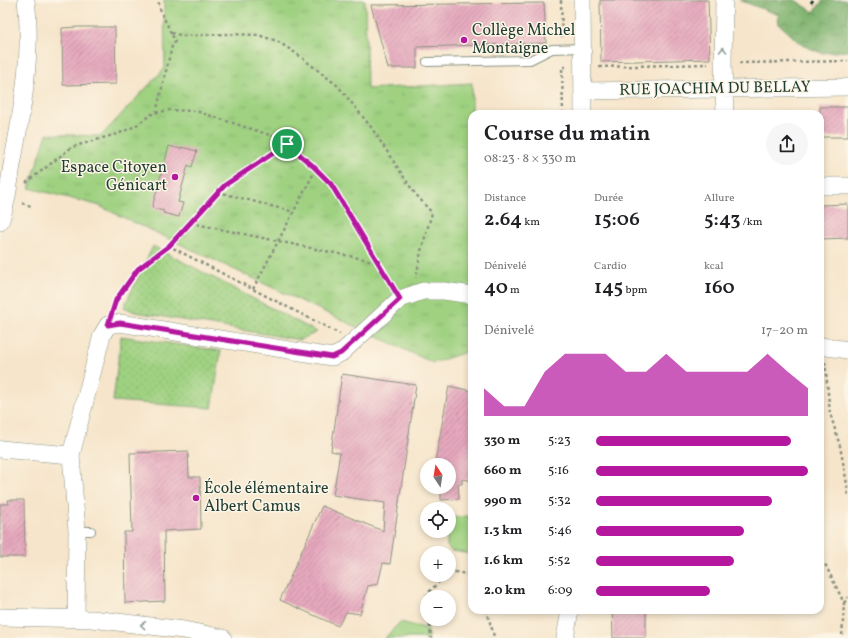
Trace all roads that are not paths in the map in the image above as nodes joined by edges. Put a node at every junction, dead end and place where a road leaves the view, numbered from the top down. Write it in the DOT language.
graph roads {
  1 [pos="26,0"];
  2 [pos="582,0"];
  3 [pos="724,0"];
  4 [pos="583,48"];
  5 [pos="427,62"];
  6 [pos="848,87"];
  7 [pos="724,89"];
  8 [pos="583,91"];
  9 [pos="583,110"];
  10 [pos="725,110"];
  11 [pos="824,186"];
  12 [pos="848,186"];
  13 [pos="0,222"];
  14 [pos="468,294"];
  15 [pos="824,346"];
  16 [pos="848,350"];
  17 [pos="0,449"];
  18 [pos="71,455"];
  19 [pos="569,614"];
  20 [pos="0,617"];
  21 [pos="76,618"];
  22 [pos="223,638"];
  23 [pos="565,638"];
  1 -- 13 [label="street"];
  2 -- 4 [label="street"];
  7 -- 3 [label="street, one-way"];
  4 -- 5 [label="lane"];
  4 -- 8 [label="street"];
  6 -- 7 [label="street, RUE JOACHIM DU BELLAY"];
  7 -- 8 [label="street, RUE JOACHIM DU BELLAY"];
  7 -- 10 [label="street"];
  8 -- 9 [label="street"];
  11 -- 12 [label="street"];
  14 -- 18 [label="street"];
  15 -- 16 [label="street"];
  17 -- 18 [label="street"];
  18 -- 21 [label="street"];
  19 -- 23 [label="street"];
  20 -- 21 [label="street"];
  22 -- 21 [label="street, one-way"];
}
